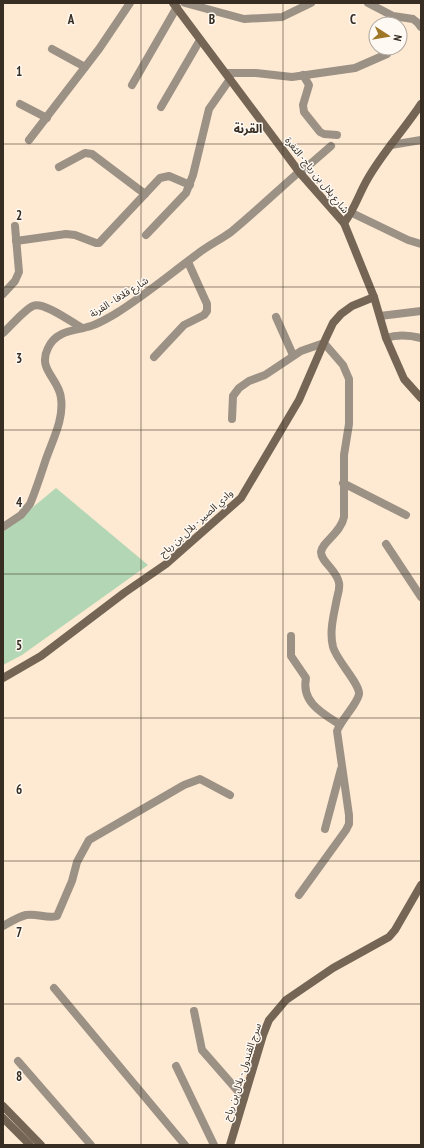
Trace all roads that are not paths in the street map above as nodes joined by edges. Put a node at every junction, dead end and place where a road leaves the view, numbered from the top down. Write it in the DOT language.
graph roads {
  1 [pos="130,3"];
  2 [pos="185,3"];
  3 [pos="311,3"];
  4 [pos="368,3"];
  5 [pos="175,5"];
  6 [pos="421,27"];
  7 [pos="200,40"];
  8 [pos="52,49"];
  9 [pos="382,56"];
  10 [pos="85,67"];
  11 [pos="303,75"];
  12 [pos="228,76"];
  13 [pos="132,85"];
  14 [pos="20,104"];
  15 [pos="421,104"];
  16 [pos="161,107"];
  17 [pos="47,118"];
  18 [pos="337,135"];
  19 [pos="29,140"];
  20 [pos="421,140"];
  21 [pos="391,145"];
  22 [pos="331,146"];
  23 [pos="59,167"];
  24 [pos="299,172"];
  25 [pos="190,185"];
  26 [pos="145,194"];
  27 [pos="352,213"];
  28 [pos="344,223"];
  29 [pos="15,226"];
  30 [pos="146,235"];
  31 [pos="16,242"];
  32 [pos="421,244"];
  33 [pos="188,262"];
  34 [pos="3,294"];
  35 [pos="374,297"];
  36 [pos="421,311"];
  37 [pos="380,316"];
  38 [pos="276,317"];
  39 [pos="82,328"];
  40 [pos="3,333"];
  41 [pos="386,338"];
  42 [pos="421,338"];
  43 [pos="324,343"];
  44 [pos="294,356"];
  45 [pos="154,357"];
  46 [pos="421,398"];
  47 [pos="232,419"];
  48 [pos="343,483"];
  49 [pos="406,515"];
  50 [pos="3,527"];
  51 [pos="386,544"];
  52 [pos="421,597"];
  53 [pos="291,636"];
  54 [pos="3,678"];
  55 [pos="340,724"];
  56 [pos="342,764"];
  57 [pos="230,795"];
  58 [pos="325,829"];
  59 [pos="421,885"];
  60 [pos="299,895"];
  61 [pos="3,926"];
  62 [pos="54,988"];
  63 [pos="194,1011"];
  64 [pos="18,1062"];
  65 [pos="176,1066"];
  66 [pos="244,1098"];
  67 [pos="3,1106"];
  68 [pos="3,1118"];
  69 [pos="30,1145"];
  70 [pos="41,1145"];
  71 [pos="91,1145"];
  72 [pos="185,1145"];
  73 [pos="214,1145"];
  74 [pos="230,1145"];
  1 -- 10 [label="street"];
  2 -- 3 [label="street"];
  4 -- 6 [label="street"];
  5 -- 7 [label="street, شارع بلال بن رباح - الثغرة"];
  5 -- 13 [label="street"];
  7 -- 12 [label="street, شارع بلال بن رباح - الثغرة"];
  7 -- 16 [label="street"];
  8 -- 10 [label="street"];
  9 -- 11 [label="street"];
  10 -- 17 [label="street"];
  11 -- 12 [label="street"];
  11 -- 18 [label="street"];
  12 -- 24 [label="street, شارع بلال بن رباح - الثغرة"];
  12 -- 25 [label="street"];
  14 -- 17 [label="street"];
  15 -- 21 [label="street"];
  17 -- 19 [label="street"];
  20 -- 21 [label="street"];
  21 -- 27 [label="street"];
  22 -- 24 [label="street, شارع قلافا - القرنة"];
  23 -- 26 [label="street"];
  24 -- 28 [label="street, شارع بلال بن رباح - الثغرة"];
  24 -- 33 [label="street, شارع قلافا - القرنة"];
  25 -- 26 [label="street"];
  25 -- 30 [label="street"];
  26 -- 31 [label="street"];
  27 -- 28 [label="street"];
  27 -- 32 [label="street"];
  28 -- 35 [label="street, شارع بلال بن رباح - الثغرة"];
  29 -- 31 [label="street"];
  31 -- 34 [label="street"];
  33 -- 39 [label="street, شارع قلافا - القرنة"];
  33 -- 45 [label="street"];
  35 -- 37 [label="street, شارع بلال بن رباح - الثغرة"];
  35 -- 43 [label="street, وادي الصير - بلال بن رباح"];
  36 -- 37 [label="street"];
  37 -- 41 [label="street, شارع بلال بن رباح - الثغرة"];
  38 -- 44 [label="street"];
  39 -- 40 [label="street"];
  39 -- 50 [label="street, شارع قلافا - القرنة"];
  41 -- 42 [label="street"];
  41 -- 46 [label="street, شارع بلال بن رباح - الثغرة"];
  43 -- 44 [label="street"];
  43 -- 48 [label="street"];
  43 -- 54 [label="street, وادي الصير - بلال بن رباح"];
  44 -- 47 [label="street"];
  48 -- 49 [label="street"];
  48 -- 55 [label="street"];
  51 -- 52 [label="street"];
  53 -- 55 [label="street"];
  55 -- 56 [label="street"];
  56 -- 58 [label="street"];
  56 -- 60 [label="street"];
  57 -- 61 [label="street"];
  59 -- 66 [label="street, سرج القندول - بلال بن رباح"];
  62 -- 72 [label="street"];
  63 -- 66 [label="street"];
  64 -- 71 [label="street"];
  65 -- 73 [label="street"];
  66 -- 74 [label="street, سرج القندول - بلال بن رباح"];
  67 -- 70 [label="street"];
  68 -- 69 [label="street"];
}
